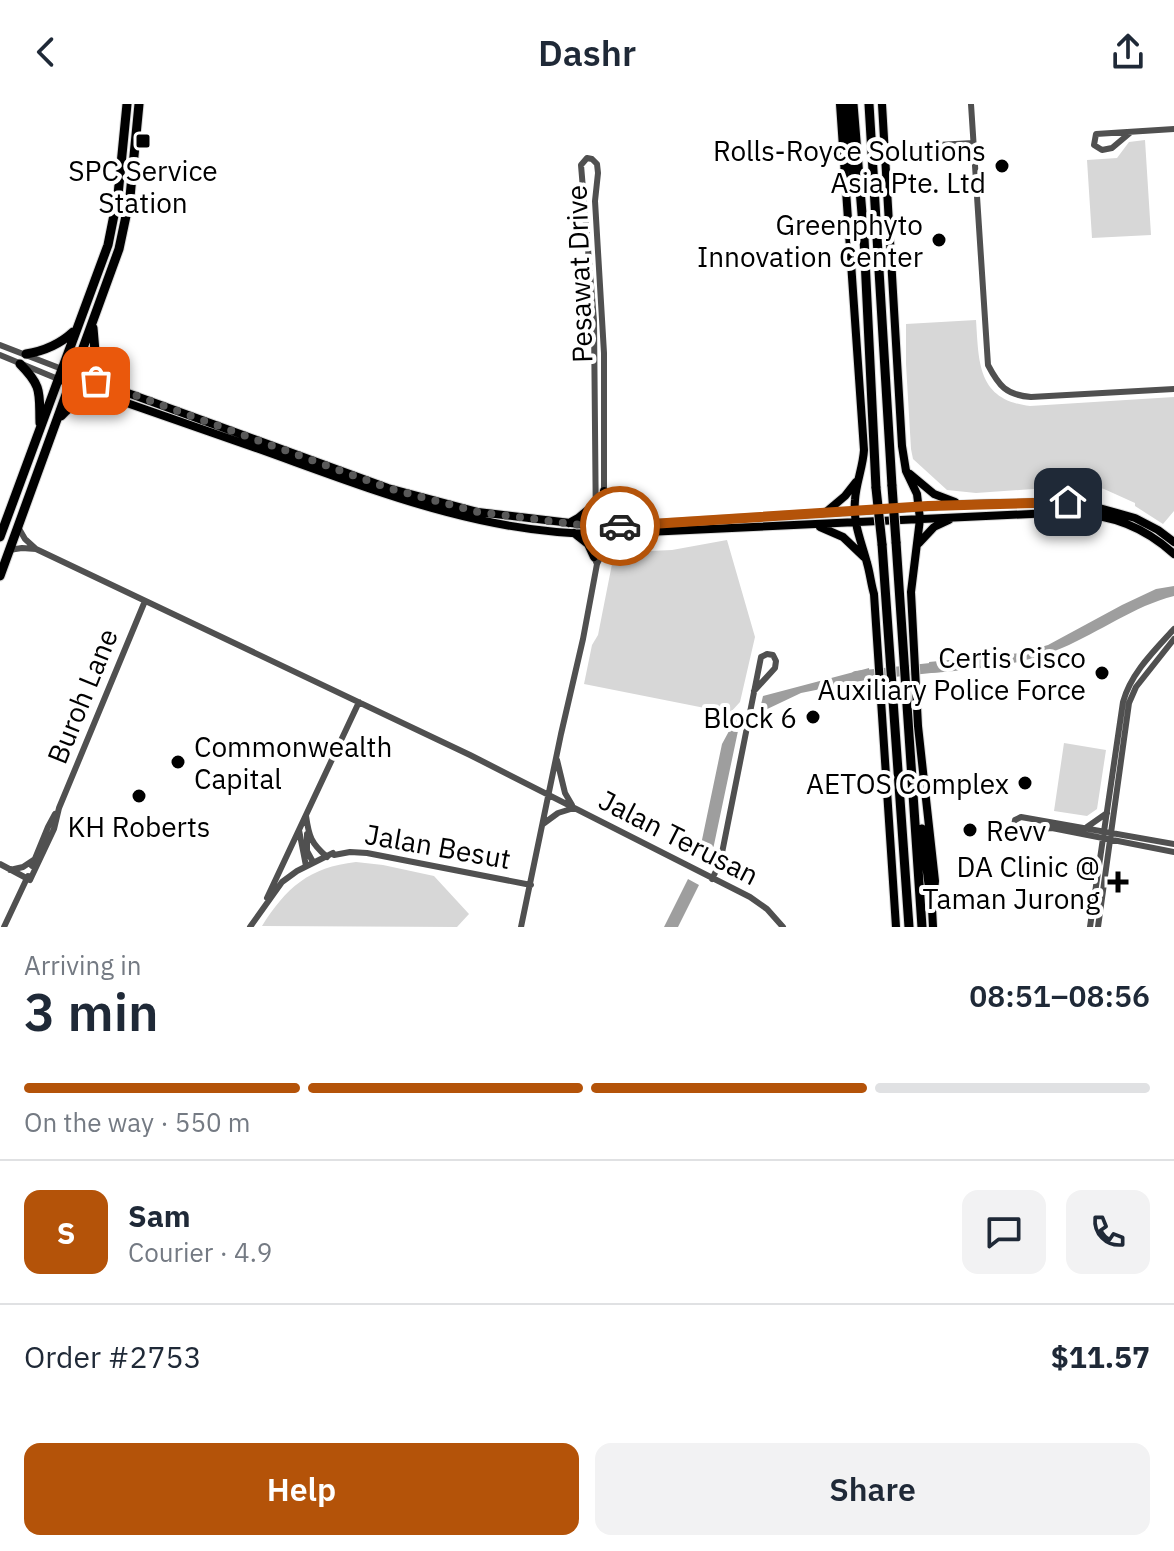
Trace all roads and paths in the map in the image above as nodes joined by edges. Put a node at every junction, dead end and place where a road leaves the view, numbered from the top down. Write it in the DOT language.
graph roads {
  1 [pos="127,104"];
  2 [pos="139,104"];
  3 [pos="842,104"];
  4 [pos="853,104"];
  5 [pos="869,104"];
  6 [pos="879,104"];
  7 [pos="971,104"];
  8 [pos="1174,129"];
  9 [pos="1131,132"];
  10 [pos="973,143"];
  11 [pos="884,148"];
  12 [pos="874,175"];
  13 [pos="859,188"];
  14 [pos="92,320"];
  15 [pos="75,330"];
  16 [pos="0,345"];
  17 [pos="0,355"];
  18 [pos="23,359"];
  19 [pos="62,369"];
  20 [pos="72,378"];
  21 [pos="58,379"];
  22 [pos="1174,389"];
  23 [pos="110,392"];
  24 [pos="56,422"];
  25 [pos="40,430"];
  26 [pos="906,471"];
  27 [pos="861,474"];
  28 [pos="604,491"];
  29 [pos="595,504"];
  30 [pos="971,504"];
  31 [pos="919,507"];
  32 [pos="855,511"];
  33 [pos="826,513"];
  34 [pos="957,518"];
  35 [pos="920,519"];
  36 [pos="856,522"];
  37 [pos="568,524"];
  38 [pos="814,525"];
  39 [pos="18,527"];
  40 [pos="628,529"];
  41 [pos="600,530"];
  42 [pos="574,533"];
  43 [pos="0,537"];
  44 [pos="1174,542"];
  45 [pos="918,544"];
  46 [pos="36,549"];
  47 [pos="9,550"];
  48 [pos="1174,554"];
  49 [pos="597,558"];
  50 [pos="867,561"];
  51 [pos="0,576"];
  52 [pos="145,601"];
  53 [pos="1174,629"];
  54 [pos="1174,639"];
  55 [pos="909,658"];
  56 [pos="910,678"];
  57 [pos="754,691"];
  58 [pos="359,702"];
  59 [pos="556,757"];
  60 [pos="548,796"];
  61 [pos="574,808"];
  62 [pos="1110,814"];
  63 [pos="306,816"];
  64 [pos="916,819"];
  65 [pos="543,824"];
  66 [pos="51,828"];
  67 [pos="299,829"];
  68 [pos="308,831"];
  69 [pos="1087,831"];
  70 [pos="1107,835"];
  71 [pos="1128,839"];
  72 [pos="1174,844"];
  73 [pos="1174,852"];
  74 [pos="1104,856"];
  75 [pos="327,857"];
  76 [pos="35,859"];
  77 [pos="0,864"];
  78 [pos="309,864"];
  79 [pos="10,870"];
  80 [pos="712,879"];
  81 [pos="28,880"];
  82 [pos="531,885"];
  83 [pos="263,907"];
  84 [pos="932,908"];
  85 [pos="4,927"];
  86 [pos="250,927"];
  87 [pos="521,927"];
  88 [pos="783,927"];
  89 [pos="896,927"];
  90 [pos="909,927"];
  91 [pos="922,927"];
  92 [pos="933,927"];
  93 [pos="1090,927"];
  94 [pos="1098,927"];
  1 -- 15 [label="highway"];
  2 -- 14 [label="highway"];
  3 -- 13 [label="highway"];
  3 -- 27 [label="main road"];
  4 -- 13 [label="highway"];
  5 -- 12 [label="highway"];
  6 -- 11 [label="main road"];
  6 -- 12 [label="highway"];
  7 -- 10 [label="street"];
  8 -- 9 [label="street"];
  9 -- 9 [label="street"];
  10 -- 11 [label="street"];
  10 -- 22 [label="street"];
  11 -- 26 [label="main road"];
  12 -- 55 [label="highway, bridge"];
  13 -- 90 [label="highway, bridge"];
  14 -- 20 [label="highway"];
  14 -- 23 [label="highway"];
  15 -- 18 [label="highway"];
  15 -- 19 [label="highway"];
  16 -- 18 [label="street"];
  17 -- 18 [label="street"];
  18 -- 19 [label="street"];
  18 -- 21 [label="street"];
  18 -- 25 [label="highway"];
  19 -- 20 [label="main road"];
  19 -- 21 [label="highway"];
  20 -- 21 [label="main road"];
  20 -- 23 [label="main road"];
  20 -- 24 [label="highway"];
  21 -- 25 [label="highway"];
  23 -- 24 [label="highway"];
  23 -- 37 [label="main road"];
  23 -- 42 [label="main road"];
  24 -- 39 [label="highway"];
  25 -- 43 [label="highway"];
  26 -- 30 [label="main road"];
  26 -- 31 [label="main road"];
  27 -- 32 [label="main road"];
  27 -- 33 [label="main road"];
  28 -- 29 [label="street, Pesawat Drive"];
  28 -- 40 [label="main road"];
  28 -- 41 [label="street, Pesawat Drive"];
  29 -- 37 [label="main road"];
  29 -- 41 [label="street, Pesawat Drive"];
  30 -- 31 [label="main road"];
  30 -- 44 [label="main road"];
  31 -- 32 [label="main road"];
  31 -- 35 [label="main road"];
  32 -- 33 [label="main road"];
  32 -- 36 [label="main road"];
  33 -- 40 [label="main road"];
  34 -- 35 [label="main road"];
  34 -- 45 [label="main road"];
  34 -- 48 [label="main road"];
  35 -- 36 [label="main road"];
  35 -- 45 [label="main road"];
  36 -- 38 [label="main road"];
  36 -- 50 [label="main road"];
  37 -- 41 [label="main road"];
  38 -- 40 [label="main road"];
  38 -- 50 [label="main road"];
  39 -- 46 [label="street"];
  39 -- 47 [label="highway"];
  40 -- 41 [label="main road"];
  40 -- 49 [label="main road"];
  41 -- 42 [label="main road"];
  41 -- 49 [label="street"];
  42 -- 49 [label="main road"];
  45 -- 55 [label="main road"];
  46 -- 47 [label="street"];
  46 -- 52 [label="street, Jalan Terusan"];
  47 -- 51 [label="highway"];
  49 -- 59 [label="street"];
  50 -- 89 [label="main road"];
  52 -- 58 [label="street, Jalan Terusan"];
  52 -- 66 [label="street, Buroh Lane"];
  53 -- 62 [label="street"];
  54 -- 62 [label="street"];
  55 -- 56 [label="highway"];
  56 -- 64 [label="highway"];
  56 -- 84 [label="main road"];
  57 -- 57 [label="street"];
  57 -- 80 [label="street"];
  58 -- 60 [label="street, Jalan Terusan"];
  58 -- 63 [label="street, Jalan Besut"];
  59 -- 60 [label="street"];
  59 -- 61 [label="street"];
  60 -- 61 [label="street, Jalan Terusan"];
  60 -- 65 [label="street"];
  61 -- 65 [label="street"];
  61 -- 80 [label="street, Jalan Terusan"];
  62 -- 69 [label="street"];
  62 -- 70 [label="street"];
  62 -- 71 [label="street"];
  63 -- 67 [label="street, Jalan Besut"];
  63 -- 68 [label="street"];
  64 -- 84 [label="highway"];
  64 -- 91 [label="highway"];
  65 -- 82 [label="street"];
  66 -- 76 [label="street"];
  66 -- 81 [label="street"];
  67 -- 78 [label="street"];
  67 -- 83 [label="street, Jalan Besut"];
  68 -- 75 [label="street"];
  68 -- 78 [label="street"];
  69 -- 69 [label="street"];
  69 -- 70 [label="street"];
  69 -- 74 [label="street"];
  70 -- 71 [label="street"];
  70 -- 74 [label="street"];
  71 -- 72 [label="street"];
  71 -- 73 [label="street"];
  71 -- 74 [label="street"];
  74 -- 93 [label="street"];
  74 -- 94 [label="street"];
  75 -- 78 [label="street, Jalan Besut"];
  75 -- 82 [label="street, Jalan Besut"];
  76 -- 79 [label="street"];
  76 -- 81 [label="street"];
  77 -- 79 [label="street"];
  78 -- 83 [label="street, Jalan Besut"];
  79 -- 81 [label="street"];
  80 -- 88 [label="street, Jalan Terusan"];
  81 -- 85 [label="street"];
  82 -- 87 [label="street"];
  83 -- 86 [label="street, Jalan Besut"];
  84 -- 92 [label="main road"];
}
